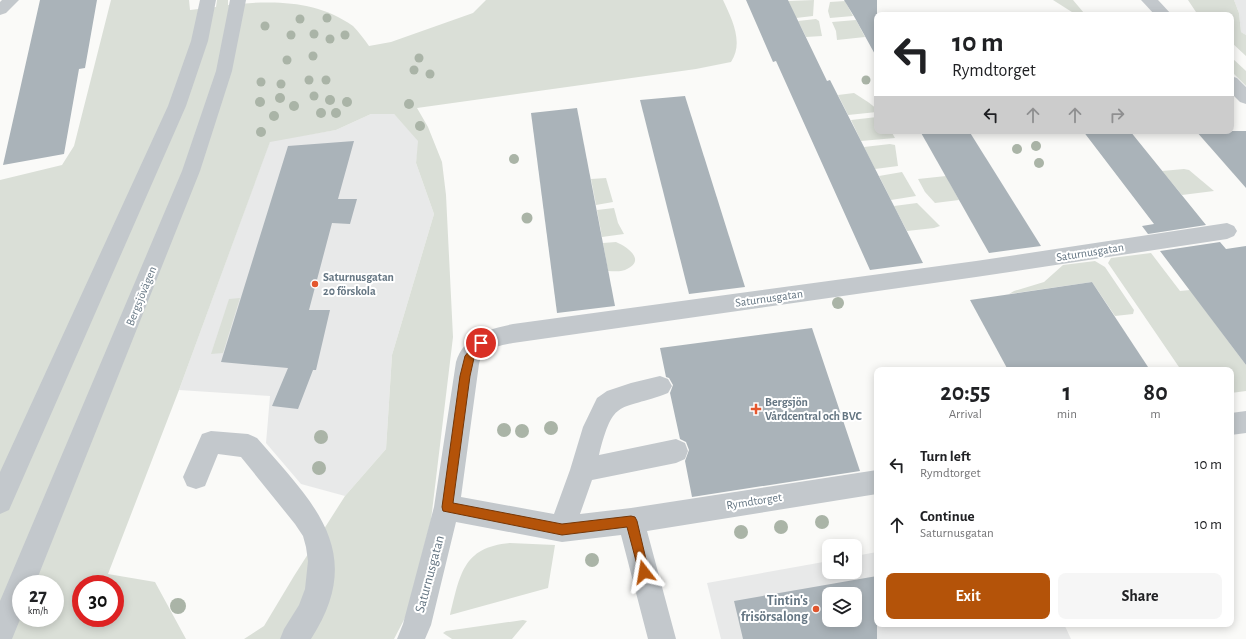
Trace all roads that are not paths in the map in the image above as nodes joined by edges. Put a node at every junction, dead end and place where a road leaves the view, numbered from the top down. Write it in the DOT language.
graph roads {
  1 [pos="11,0"];
  2 [pos="208,0"];
  3 [pos="238,0"];
  4 [pos="1149,0"];
  5 [pos="0,10"];
  6 [pos="1161,12"];
  7 [pos="1234,85"];
  8 [pos="1246,98"];
  9 [pos="1227,231"];
  10 [pos="660,386"];
  11 [pos="1246,422"];
  12 [pos="1234,424"];
  13 [pos="676,451"];
  14 [pos="582,470"];
  15 [pos="196,477"];
  16 [pos="874,482"];
  17 [pos="0,500"];
  18 [pos="447,507"];
  19 [pos="631,521"];
  20 [pos="562,529"];
  21 [pos="25,575"];
  22 [pos="12,605"];
  23 [pos="0,634"];
  24 [pos="294,639"];
  25 [pos="411,639"];
  26 [pos="662,639"];
  1 -- 5 [label="street"];
  2 -- 17 [label="street"];
  3 -- 21 [label="street, Bergsjövägen"];
  4 -- 6 [label="street"];
  7 -- 8 [label="street"];
  9 -- 18 [label="street, Saturnusgatan"];
  10 -- 14 [label="street"];
  11 -- 12 [label="street"];
  13 -- 14 [label="street"];
  14 -- 20 [label="street"];
  15 -- 24 [label="street"];
  16 -- 19 [label="street, Rymdtorget"];
  18 -- 20 [label="street"];
  18 -- 25 [label="street, Saturnusgatan"];
  19 -- 20 [label="street, Rymdtorget"];
  19 -- 26 [label="street"];
  22 -- 23 [label="street, Bergsjövägen"];
}
